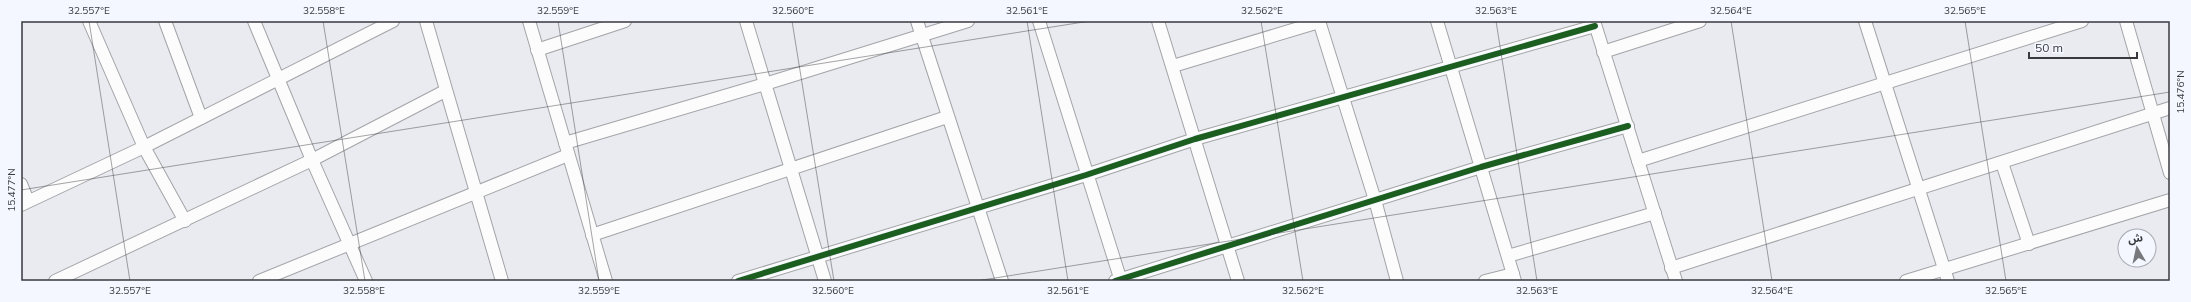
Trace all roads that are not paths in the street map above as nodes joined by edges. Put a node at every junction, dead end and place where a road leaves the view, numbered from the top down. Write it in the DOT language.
graph roads {
  1 [pos="89,21"];
  2 [pos="165,21"];
  3 [pos="254,21"];
  4 [pos="393,21"];
  5 [pos="426,21"];
  6 [pos="529,21"];
  7 [pos="625,21"];
  8 [pos="746,21"];
  9 [pos="916,21"];
  10 [pos="968,21"];
  11 [pos="1039,21"];
  12 [pos="1158,21"];
  13 [pos="1319,21"];
  14 [pos="1437,21"];
  15 [pos="1700,21"];
  16 [pos="1865,21"];
  17 [pos="2082,21"];
  18 [pos="2126,21"];
  19 [pos="1594,24"];
  20 [pos="920,34"];
  21 [pos="538,50"];
  22 [pos="1603,52"];
  23 [pos="1173,66"];
  24 [pos="1451,68"];
  25 [pos="277,79"];
  26 [pos="1884,83"];
  27 [pos="765,84"];
  28 [pos="446,91"];
  29 [pos="1342,97"];
  30 [pos="2170,108"];
  31 [pos="2152,114"];
  32 [pos="948,117"];
  33 [pos="201,118"];
  34 [pos="1628,126"];
  35 [pos="1196,139"];
  36 [pos="565,143"];
  37 [pos="144,147"];
  38 [pos="568,155"];
  39 [pos="312,160"];
  40 [pos="1638,161"];
  41 [pos="2002,163"];
  42 [pos="1481,167"];
  43 [pos="792,170"];
  44 [pos="1086,174"];
  45 [pos="2170,174"];
  46 [pos="21,184"];
  47 [pos="1920,189"];
  48 [pos="474,192"];
  49 [pos="1375,200"];
  50 [pos="2170,200"];
  51 [pos="25,203"];
  52 [pos="979,208"];
  53 [pos="1654,213"];
  54 [pos="185,221"];
  55 [pos="592,235"];
  56 [pos="351,244"];
  57 [pos="2029,244"];
  58 [pos="1229,246"];
  59 [pos="818,256"];
  60 [pos="1508,256"];
  61 [pos="1671,268"];
  62 [pos="1946,275"];
  63 [pos="1514,278"];
  64 [pos="1119,280"];
  65 [pos="55,281"];
  66 [pos="259,281"];
  67 [pos="366,281"];
  68 [pos="502,281"];
  69 [pos="606,281"];
  70 [pos="738,281"];
  71 [pos="825,281"];
  72 [pos="1002,281"];
  73 [pos="1238,281"];
  74 [pos="1397,281"];
  75 [pos="1485,281"];
  76 [pos="1676,281"];
  77 [pos="1906,281"];
  1 -- 37 [label="street"];
  2 -- 33 [label="street"];
  3 -- 25 [label="street"];
  4 -- 25 [label="street"];
  5 -- 28 [label="street"];
  6 -- 21 [label="street"];
  7 -- 21 [label="street"];
  8 -- 27 [label="street"];
  9 -- 20 [label="street"];
  10 -- 20 [label="street"];
  11 -- 44 [label="street"];
  12 -- 23 [label="street"];
  13 -- 23 [label="street"];
  13 -- 29 [label="street"];
  14 -- 24 [label="street"];
  15 -- 22 [label="street"];
  16 -- 26 [label="street"];
  17 -- 26 [label="street"];
  18 -- 31 [label="street"];
  19 -- 22 [label="street"];
  19 -- 24 [label="street"];
  20 -- 27 [label="street"];
  20 -- 32 [label="street"];
  21 -- 36 [label="street"];
  22 -- 34 [label="street"];
  23 -- 35 [label="street"];
  24 -- 29 [label="street"];
  24 -- 42 [label="street"];
  25 -- 33 [label="street"];
  25 -- 39 [label="street"];
  26 -- 40 [label="street"];
  26 -- 47 [label="street"];
  27 -- 36 [label="street"];
  27 -- 43 [label="street"];
  28 -- 39 [label="street"];
  28 -- 48 [label="street"];
  29 -- 35 [label="street"];
  29 -- 49 [label="street"];
  30 -- 31 [label="street"];
  31 -- 41 [label="street"];
  31 -- 45 [label="street"];
  32 -- 43 [label="street"];
  32 -- 52 [label="street"];
  33 -- 37 [label="street"];
  34 -- 40 [label="street"];
  34 -- 42 [label="street"];
  35 -- 44 [label="street"];
  35 -- 58 [label="street"];
  36 -- 38 [label="street"];
  37 -- 51 [label="street"];
  37 -- 54 [label="street"];
  38 -- 48 [label="street"];
  38 -- 55 [label="street"];
  39 -- 54 [label="street"];
  39 -- 56 [label="street"];
  40 -- 53 [label="street"];
  41 -- 47 [label="street"];
  41 -- 57 [label="street"];
  42 -- 49 [label="street"];
  42 -- 60 [label="street"];
  43 -- 55 [label="street"];
  43 -- 59 [label="street"];
  44 -- 52 [label="street"];
  44 -- 64 [label="street"];
  46 -- 51 [label="street"];
  47 -- 61 [label="street"];
  47 -- 62 [label="street"];
  48 -- 56 [label="street"];
  48 -- 68 [label="street"];
  49 -- 58 [label="street"];
  49 -- 74 [label="street"];
  50 -- 57 [label="street"];
  52 -- 59 [label="street"];
  52 -- 72 [label="street"];
  53 -- 60 [label="street"];
  53 -- 61 [label="street"];
  54 -- 65 [label="street"];
  55 -- 69 [label="street"];
  56 -- 66 [label="street"];
  56 -- 67 [label="street"];
  57 -- 62 [label="street"];
  58 -- 64 [label="street"];
  58 -- 73 [label="street"];
  59 -- 70 [label="street"];
  59 -- 71 [label="street"];
  60 -- 63 [label="street"];
  61 -- 76 [label="street"];
  62 -- 77 [label="street"];
  63 -- 75 [label="street"];
}
